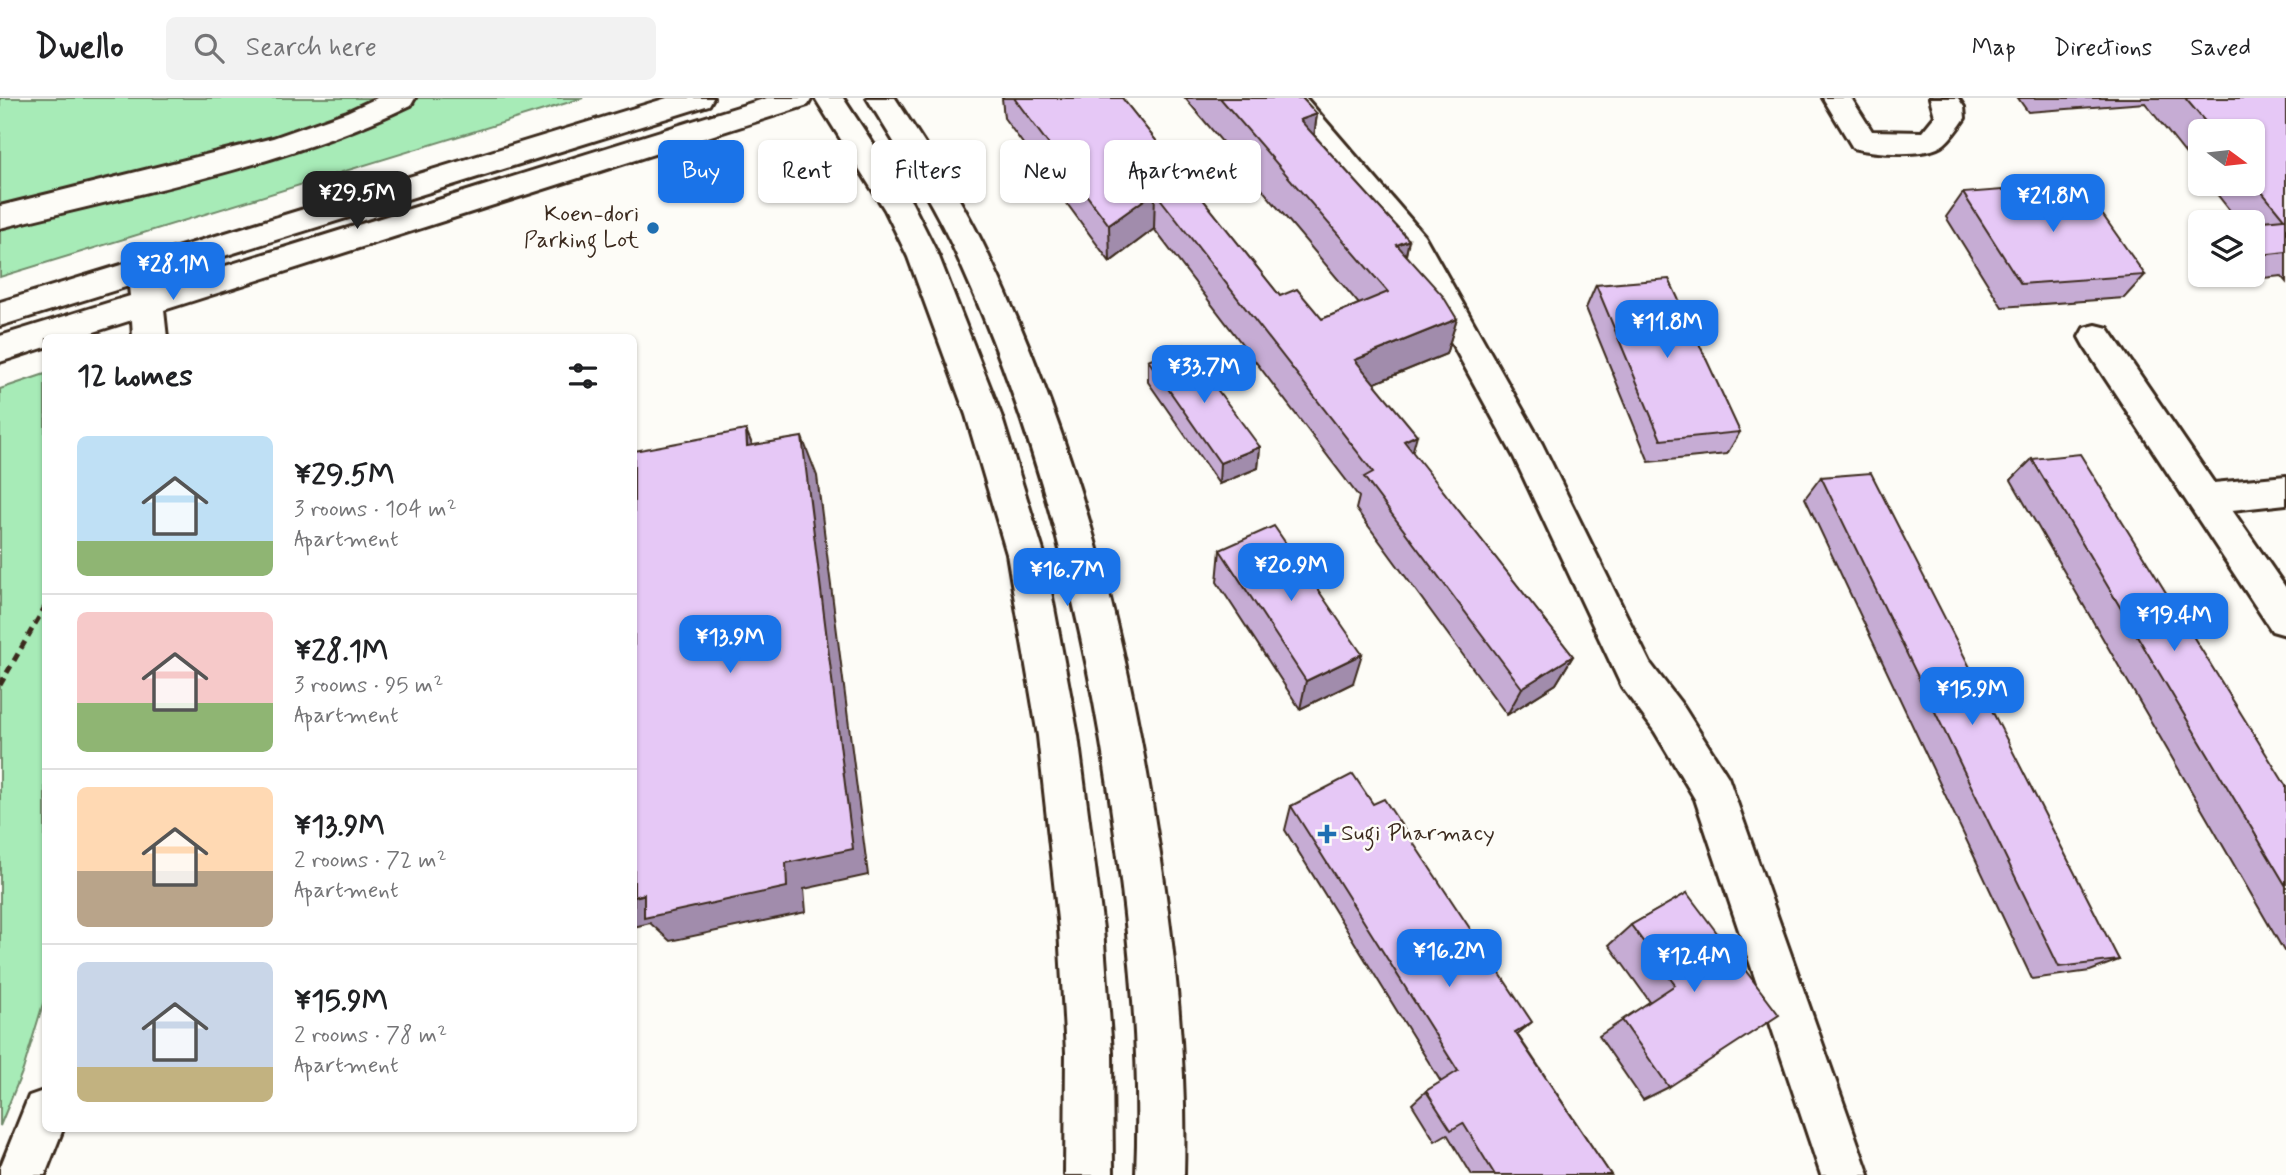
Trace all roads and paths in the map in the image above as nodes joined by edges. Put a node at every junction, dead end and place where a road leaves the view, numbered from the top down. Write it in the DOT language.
graph roads {
  1 [pos="401,98"];
  2 [pos="699,98"];
  3 [pos="798,98"];
  4 [pos="829,98"];
  5 [pos="881,98"];
  6 [pos="1290,98"];
  7 [pos="1837,98"];
  8 [pos="1944,98"];
  9 [pos="0,217"];
  10 [pos="143,270"];
  11 [pos="146,303"];
  12 [pos="0,314"];
  13 [pos="48,334"];
  14 [pos="150,334"];
  15 [pos="42,336"];
  16 [pos="2096,337"];
  17 [pos="0,349"];
  18 [pos="2286,490"];
  19 [pos="2206,498"];
  20 [pos="42,612"];
  21 [pos="2286,619"];
  22 [pos="0,685"];
  23 [pos="42,1123"];
  24 [pos="21,1175"];
  25 [pos="31,1175"];
  26 [pos="1090,1175"];
  27 [pos="1160,1175"];
  28 [pos="1845,1175"];
  1 -- 9 [label="street"];
  2 -- 10 [label="street"];
  3 -- 11 [label="street"];
  4 -- 26 [label="street"];
  5 -- 27 [label="street"];
  6 -- 28 [label="street"];
  7 -- 8 [label="street"];
  10 -- 11 [label="street"];
  10 -- 12 [label="street"];
  11 -- 13 [label="street"];
  11 -- 14 [label="street"];
  15 -- 17 [label="street"];
  16 -- 19 [label="street"];
  18 -- 19 [label="street"];
  19 -- 21 [label="street"];
  20 -- 22 [label="path"];
  23 -- 24 [label="street"];
  24 -- 25 [label="street"];
}
